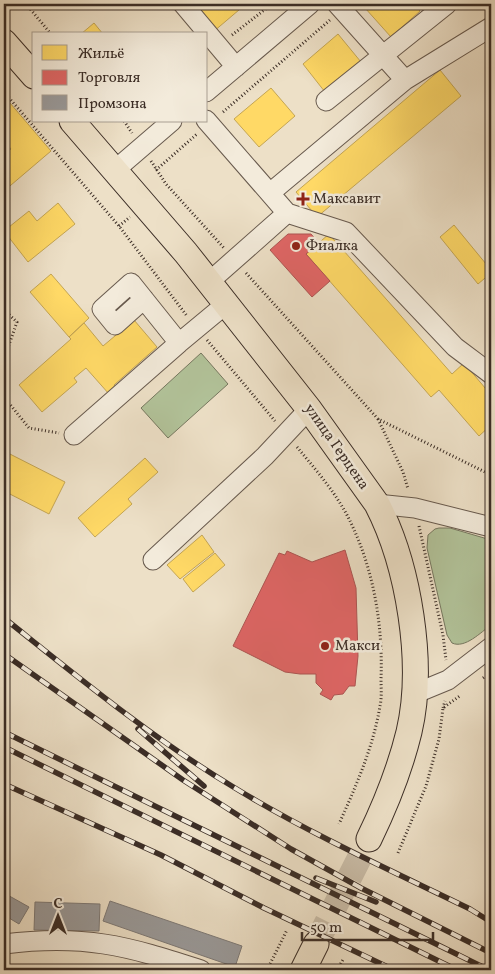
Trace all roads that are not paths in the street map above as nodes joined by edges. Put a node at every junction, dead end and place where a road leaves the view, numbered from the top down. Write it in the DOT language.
graph roads {
  1 [pos="183,4"];
  2 [pos="310,4"];
  3 [pos="447,4"];
  4 [pos="340,6"];
  5 [pos="491,27"];
  6 [pos="207,32"];
  7 [pos="208,33"];
  8 [pos="4,42"];
  9 [pos="383,56"];
  10 [pos="236,67"];
  11 [pos="32,74"];
  12 [pos="404,80"];
  13 [pos="208,90"];
  14 [pos="326,101"];
  15 [pos="73,122"];
  16 [pos="171,122"];
  17 [pos="208,122"];
  18 [pos="115,170"];
  19 [pos="270,193"];
  20 [pos="287,213"];
  21 [pos="209,282"];
  22 [pos="144,300"];
  23 [pos="226,304"];
  24 [pos="179,343"];
  25 [pos="491,374"];
  26 [pos="309,408"];
  27 [pos="74,435"];
  28 [pos="377,504"];
  29 [pos="491,527"];
  30 [pos="153,560"];
  31 [pos="491,647"];
  32 [pos="414,694"];
  33 [pos="369,839"];
  34 [pos="4,944"];
  35 [pos="316,944"];
  36 [pos="202,970"];
  37 [pos="303,970"];
  1 -- 6 [label="street"];
  2 -- 10 [label="street"];
  3 -- 9 [label="street"];
  4 -- 9 [label="street"];
  5 -- 12 [label="street"];
  7 -- 10 [label="street"];
  8 -- 11 [label="main road"];
  9 -- 12 [label="street"];
  9 -- 14 [label="street"];
  10 -- 13 [label="street"];
  12 -- 19 [label="street"];
  15 -- 18 [label="main road, улица Герцена"];
  16 -- 18 [label="street"];
  17 -- 19 [label="street"];
  18 -- 21 [label="main road, улица Герцена"];
  19 -- 20 [label="street"];
  20 -- 21 [label="street"];
  20 -- 25 [label="street"];
  21 -- 23 [label="main road, улица Герцена"];
  22 -- 24 [label="street"];
  23 -- 24 [label="street"];
  23 -- 26 [label="main road, улица Герцена"];
  24 -- 27 [label="street"];
  26 -- 28 [label="main road, улица Герцена"];
  26 -- 30 [label="street"];
  28 -- 29 [label="street"];
  28 -- 32 [label="main road, улица Герцена"];
  31 -- 32 [label="street"];
  32 -- 33 [label="main road, улица Герцена"];
  34 -- 36 [label="street"];
  35 -- 37 [label="main road"];
}
